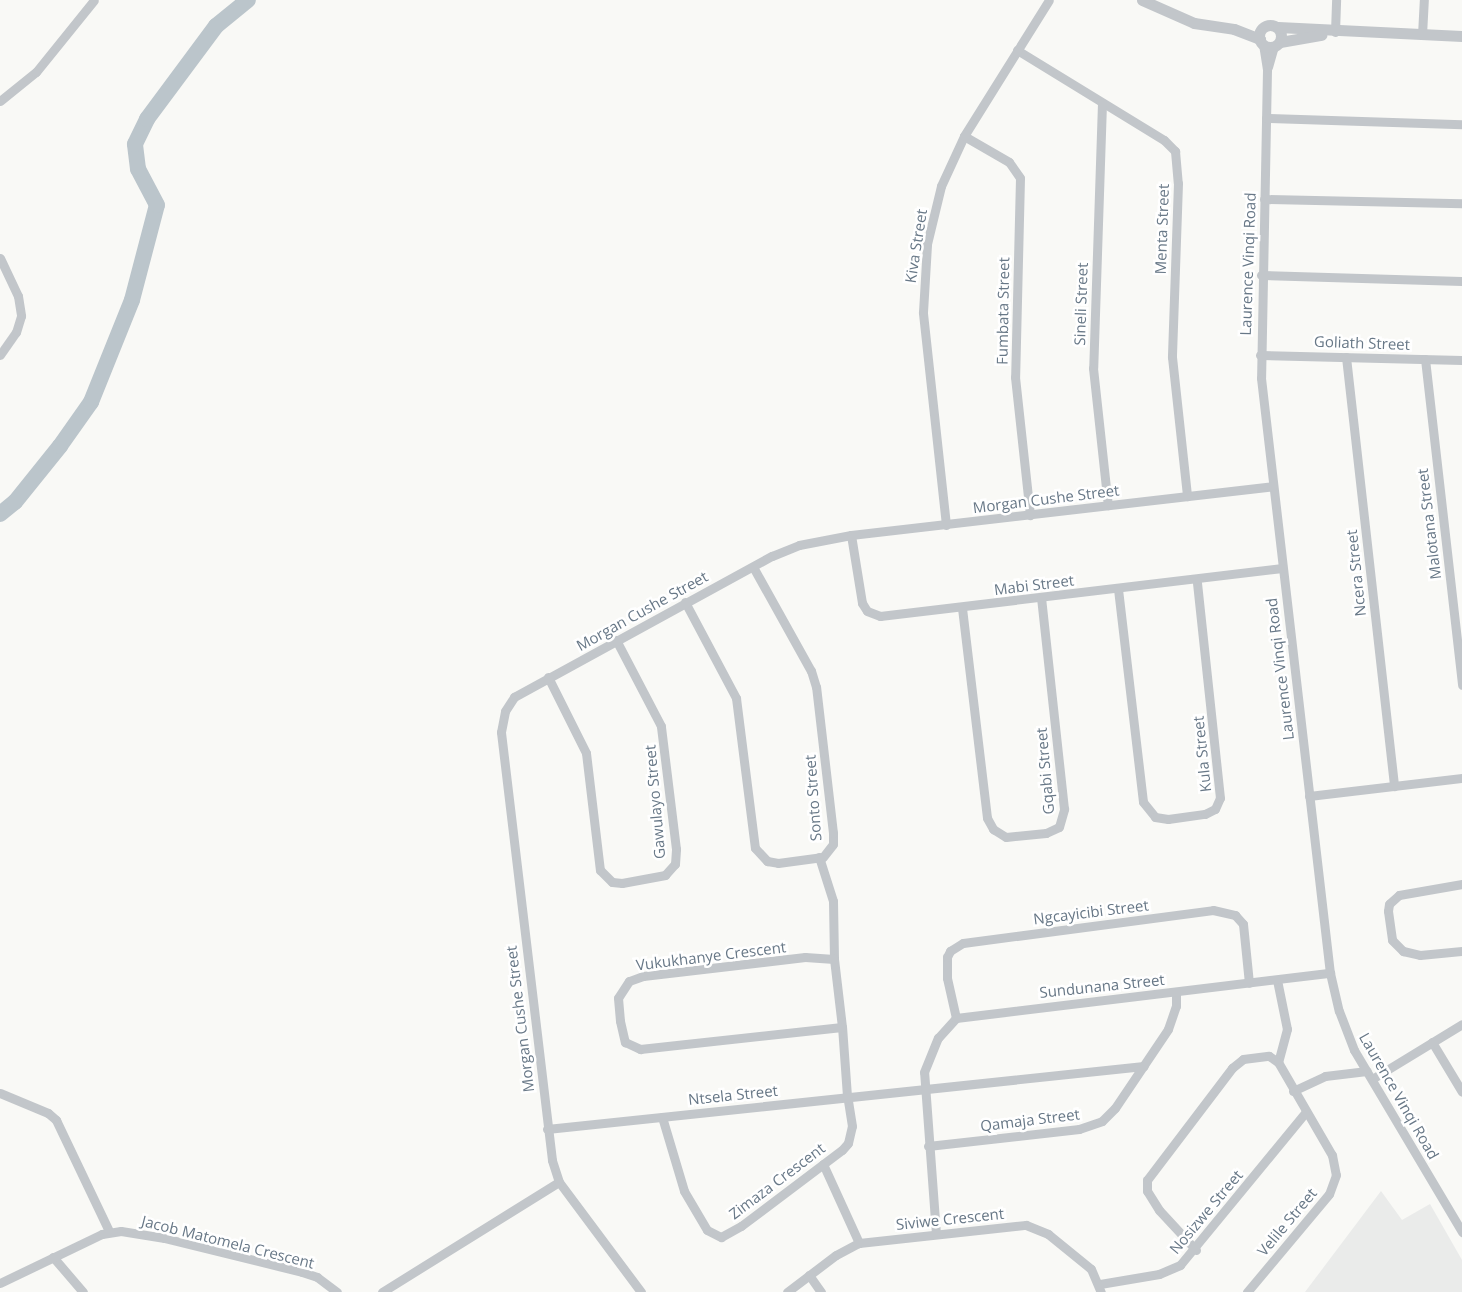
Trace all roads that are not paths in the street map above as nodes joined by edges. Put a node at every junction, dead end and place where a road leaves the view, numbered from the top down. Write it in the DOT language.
graph roads {
  1 [pos="94,0"];
  2 [pos="1049,0"];
  3 [pos="1142,0"];
  4 [pos="1336,0"];
  5 [pos="1424,0"];
  6 [pos="1263,27"];
  7 [pos="1278,27"];
  8 [pos="1335,28"];
  9 [pos="1234,29"];
  10 [pos="1422,34"];
  11 [pos="1462,36"];
  12 [pos="1269,43"];
  13 [pos="1017,50"];
  14 [pos="0,100"];
  15 [pos="1102,103"];
  16 [pos="1266,118"];
  17 [pos="1462,124"];
  18 [pos="964,136"];
  19 [pos="1264,198"];
  20 [pos="1462,203"];
  21 [pos="0,258"];
  22 [pos="1261,275"];
  23 [pos="1462,281"];
  24 [pos="1260,354"];
  25 [pos="0,355"];
  26 [pos="1346,356"];
  27 [pos="1425,359"];
  28 [pos="1462,360"];
  29 [pos="1272,486"];
  30 [pos="1187,496"];
  31 [pos="1108,505"];
  32 [pos="1030,515"];
  33 [pos="946,525"];
  34 [pos="851,535"];
  35 [pos="753,566"];
  36 [pos="1282,568"];
  37 [pos="1197,581"];
  38 [pos="1118,589"];
  39 [pos="1041,598"];
  40 [pos="685,602"];
  41 [pos="962,608"];
  42 [pos="616,640"];
  43 [pos="548,677"];
  44 [pos="1462,686"];
  45 [pos="1462,778"];
  46 [pos="1394,786"];
  47 [pos="1309,796"];
  48 [pos="820,857"];
  49 [pos="1462,884"];
  50 [pos="1462,951"];
  51 [pos="834,958"];
  52 [pos="1330,973"];
  53 [pos="1277,980"];
  54 [pos="1248,983"];
  55 [pos="1176,992"];
  56 [pos="956,1018"];
  57 [pos="1462,1024"];
  58 [pos="842,1027"];
  59 [pos="1432,1042"];
  60 [pos="1278,1062"];
  61 [pos="1144,1066"];
  62 [pos="1367,1070"];
  63 [pos="1372,1079"];
  64 [pos="923,1087"];
  65 [pos="1293,1091"];
  66 [pos="1462,1092"];
  67 [pos="0,1093"];
  68 [pos="847,1096"];
  69 [pos="1306,1113"];
  70 [pos="662,1117"];
  71 [pos="547,1129"];
  72 [pos="928,1146"];
  73 [pos="823,1164"];
  74 [pos="558,1182"];
  75 [pos="109,1232"];
  76 [pos="1462,1232"];
  77 [pos="936,1234"];
  78 [pos="859,1244"];
  79 [pos="1196,1250"];
  80 [pos="53,1257"];
  81 [pos="809,1275"];
  82 [pos="0,1283"];
  83 [pos="1101,1288"];
  84 [pos="83,1292"];
  85 [pos="337,1292"];
  86 [pos="382,1292"];
  87 [pos="641,1292"];
  88 [pos="787,1292"];
  89 [pos="821,1292"];
  90 [pos="1247,1292"];
  1 -- 14 [label="street"];
  2 -- 13 [label="street, Kiva Street"];
  3 -- 9 [label="street"];
  4 -- 8 [label="street"];
  5 -- 10 [label="street"];
  6 -- 7 [label="street"];
  6 -- 9 [label="street"];
  6 -- 12 [label="street"];
  7 -- 8 [label="street"];
  7 -- 12 [label="street"];
  8 -- 10 [label="street"];
  8 -- 12 [label="street"];
  9 -- 12 [label="street"];
  10 -- 11 [label="street"];
  12 -- 16 [label="street, Laurence Vinqi Road"];
  13 -- 15 [label="street, Menta Street"];
  13 -- 18 [label="street, Kiva Street"];
  15 -- 30 [label="street, Menta Street"];
  15 -- 31 [label="street, Sineli Street"];
  16 -- 17 [label="street"];
  16 -- 19 [label="street, Laurence Vinqi Road"];
  18 -- 32 [label="street, Fumbata Street"];
  18 -- 33 [label="street, Kiva Street"];
  19 -- 20 [label="street"];
  19 -- 22 [label="street, Laurence Vinqi Road"];
  21 -- 25 [label="street"];
  22 -- 23 [label="street"];
  22 -- 24 [label="street, Laurence Vinqi Road"];
  24 -- 26 [label="street, Goliath Street"];
  24 -- 29 [label="street, Laurence Vinqi Road"];
  26 -- 27 [label="street, Goliath Street"];
  26 -- 46 [label="street, Ncera Street"];
  27 -- 28 [label="street, Goliath Street"];
  27 -- 44 [label="street, Malotana Street"];
  29 -- 30 [label="street, Morgan Cushe Street"];
  29 -- 36 [label="street, Laurence Vinqi Road"];
  30 -- 31 [label="street, Morgan Cushe Street"];
  31 -- 32 [label="street, Morgan Cushe Street"];
  32 -- 33 [label="street, Morgan Cushe Street"];
  33 -- 34 [label="street, Morgan Cushe Street"];
  34 -- 35 [label="street, Morgan Cushe Street"];
  34 -- 41 [label="street, Mabi Street"];
  35 -- 40 [label="street, Morgan Cushe Street"];
  35 -- 48 [label="street, Sonto Street"];
  36 -- 37 [label="street, Mabi Street"];
  36 -- 47 [label="street, Laurence Vinqi Road"];
  37 -- 38 [label="street, Mabi Street"];
  37 -- 38 [label="street, Kula Street"];
  38 -- 39 [label="street, Mabi Street"];
  39 -- 41 [label="street, Mabi Street"];
  39 -- 41 [label="street, Gqabi Street"];
  40 -- 42 [label="street, Morgan Cushe Street"];
  40 -- 48 [label="street, Sonto Street"];
  42 -- 43 [label="street, Morgan Cushe Street"];
  42 -- 43 [label="street, Gawulayo Street"];
  43 -- 71 [label="street, Morgan Cushe Street"];
  45 -- 46 [label="street"];
  46 -- 47 [label="street"];
  47 -- 52 [label="street, Laurence Vinqi Road"];
  48 -- 51 [label="street"];
  49 -- 50 [label="street"];
  51 -- 58 [label="street"];
  51 -- 58 [label="street, Vukukhanye Crescent"];
  52 -- 53 [label="street, Sundunana Street"];
  52 -- 62 [label="street, Laurence Vinqi Road"];
  53 -- 54 [label="street, Sundunana Street"];
  53 -- 60 [label="street"];
  54 -- 55 [label="street, Sundunana Street"];
  54 -- 56 [label="street, Ngcayicibi Street"];
  55 -- 56 [label="street, Sundunana Street"];
  55 -- 61 [label="street, Qamaja Street"];
  56 -- 64 [label="street"];
  57 -- 59 [label="street"];
  58 -- 68 [label="street"];
  59 -- 63 [label="street"];
  59 -- 66 [label="street"];
  60 -- 65 [label="street, Velile Street"];
  60 -- 79 [label="street"];
  61 -- 64 [label="street, Ntsela Street"];
  61 -- 72 [label="street, Qamaja Street"];
  62 -- 63 [label="street, Laurence Vinqi Road"];
  62 -- 65 [label="street"];
  63 -- 76 [label="street, Laurence Vinqi Road"];
  64 -- 68 [label="street, Ntsela Street"];
  64 -- 72 [label="street"];
  65 -- 69 [label="street, Velile Street"];
  67 -- 75 [label="street"];
  68 -- 70 [label="street, Ntsela Street"];
  68 -- 73 [label="street, Zimaza Crescent"];
  69 -- 79 [label="street, Nosizwe Street"];
  69 -- 90 [label="street, Velile Street"];
  70 -- 71 [label="street, Ntsela Street"];
  70 -- 73 [label="street, Zimaza Crescent"];
  71 -- 74 [label="street, Morgan Cushe Street"];
  72 -- 77 [label="street"];
  73 -- 78 [label="street"];
  74 -- 86 [label="street"];
  74 -- 87 [label="street"];
  75 -- 80 [label="street"];
  75 -- 85 [label="street, Jacob Matomela Crescent"];
  77 -- 78 [label="street, Siviwe Crescent"];
  77 -- 83 [label="street, Siviwe Crescent"];
  78 -- 81 [label="street, Siviwe Crescent"];
  79 -- 83 [label="street, Nosizwe Street"];
  80 -- 82 [label="street"];
  80 -- 84 [label="street"];
  81 -- 88 [label="street, Siviwe Crescent"];
  81 -- 89 [label="street"];
}
